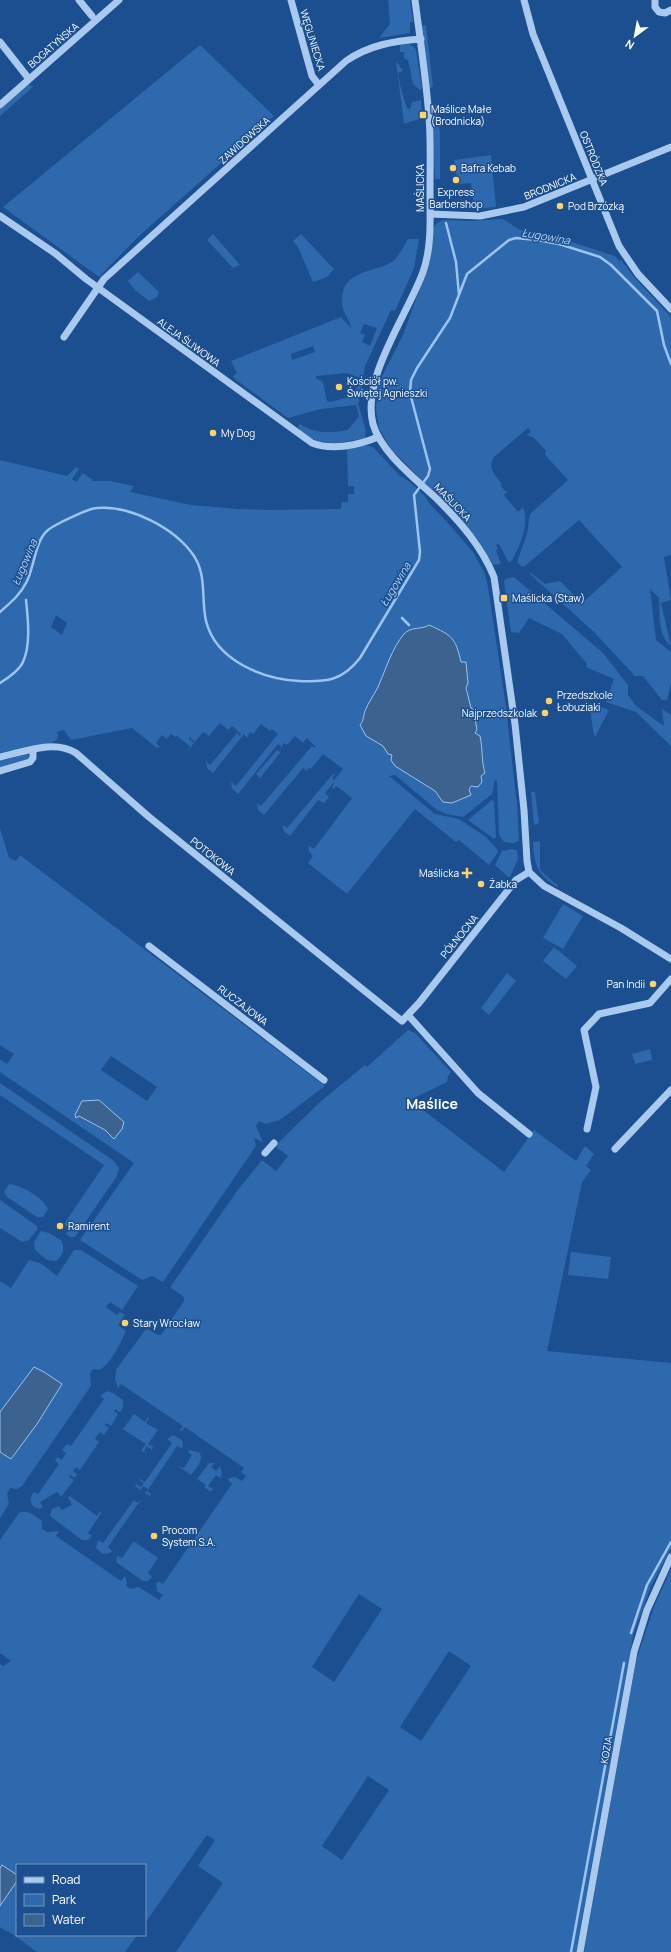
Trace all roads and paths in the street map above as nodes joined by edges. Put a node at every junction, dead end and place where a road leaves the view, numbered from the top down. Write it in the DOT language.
graph roads {
  1 [pos="80,0"];
  2 [pos="106,0"];
  3 [pos="119,0"];
  4 [pos="291,0"];
  5 [pos="415,0"];
  6 [pos="524,0"];
  7 [pos="655,0"];
  8 [pos="112,7"];
  9 [pos="670,11"];
  10 [pos="92,16"];
  11 [pos="671,20"];
  12 [pos="421,40"];
  13 [pos="0,42"];
  14 [pos="29,79"];
  15 [pos="319,85"];
  16 [pos="0,105"];
  17 [pos="671,147"];
  18 [pos="592,179"];
  19 [pos="430,214"];
  20 [pos="0,216"];
  21 [pos="98,288"];
  22 [pos="671,309"];
  23 [pos="64,337"];
  24 [pos="378,437"];
  25 [pos="33,750"];
  26 [pos="0,757"];
  27 [pos="0,771"];
  28 [pos="529,872"];
  29 [pos="149,946"];
  30 [pos="671,959"];
  31 [pos="671,979"];
  32 [pos="408,1015"];
  33 [pos="402,1021"];
  34 [pos="324,1080"];
  35 [pos="671,1090"];
  36 [pos="586,1129"];
  37 [pos="529,1134"];
  38 [pos="274,1143"];
  39 [pos="615,1149"];
  40 [pos="265,1153"];
  41 [pos="671,1557"];
  42 [pos="580,1952"];
  1 -- 10 [label="street"];
  2 -- 8 [label="street"];
  3 -- 8 [label="street, BOGATYŃSKA"];
  4 -- 15 [label="street, WĘGLINIECKA"];
  5 -- 12 [label="street, MAŚLICKA"];
  6 -- 18 [label="street, OSTRÓDZKA"];
  7 -- 9 [label="street"];
  8 -- 14 [label="street, BOGATYŃSKA"];
  9 -- 11 [label="street"];
  12 -- 15 [label="street, ZAWIDOWSKA"];
  12 -- 19 [label="street, MAŚLICKA"];
  13 -- 14 [label="street"];
  14 -- 16 [label="street, BOGATYŃSKA"];
  15 -- 21 [label="street, ZAWIDOWSKA"];
  17 -- 18 [label="street, BRODNICKA"];
  18 -- 19 [label="street, BRODNICKA"];
  18 -- 22 [label="street, OSTRÓDZKA"];
  19 -- 24 [label="street, MAŚLICKA"];
  20 -- 21 [label="street, ALEJA ŚLIWOWA"];
  21 -- 23 [label="street, ZAWIDOWSKA"];
  21 -- 24 [label="street, ALEJA ŚLIWOWA"];
  24 -- 28 [label="street, MAŚLICKA"];
  25 -- 26 [label="street, POTOKOWA"];
  25 -- 27 [label="street"];
  25 -- 33 [label="street, POTOKOWA"];
  28 -- 30 [label="street"];
  28 -- 32 [label="street, PÓŁNOCNA"];
  29 -- 34 [label="street, RUCZAJOWA"];
  31 -- 36 [label="street"];
  32 -- 33 [label="street, PÓŁNOCNA"];
  32 -- 37 [label="street"];
  35 -- 39 [label="street"];
  38 -- 40 [label="street"];
  41 -- 42 [label="street, KOZIA"];
}
